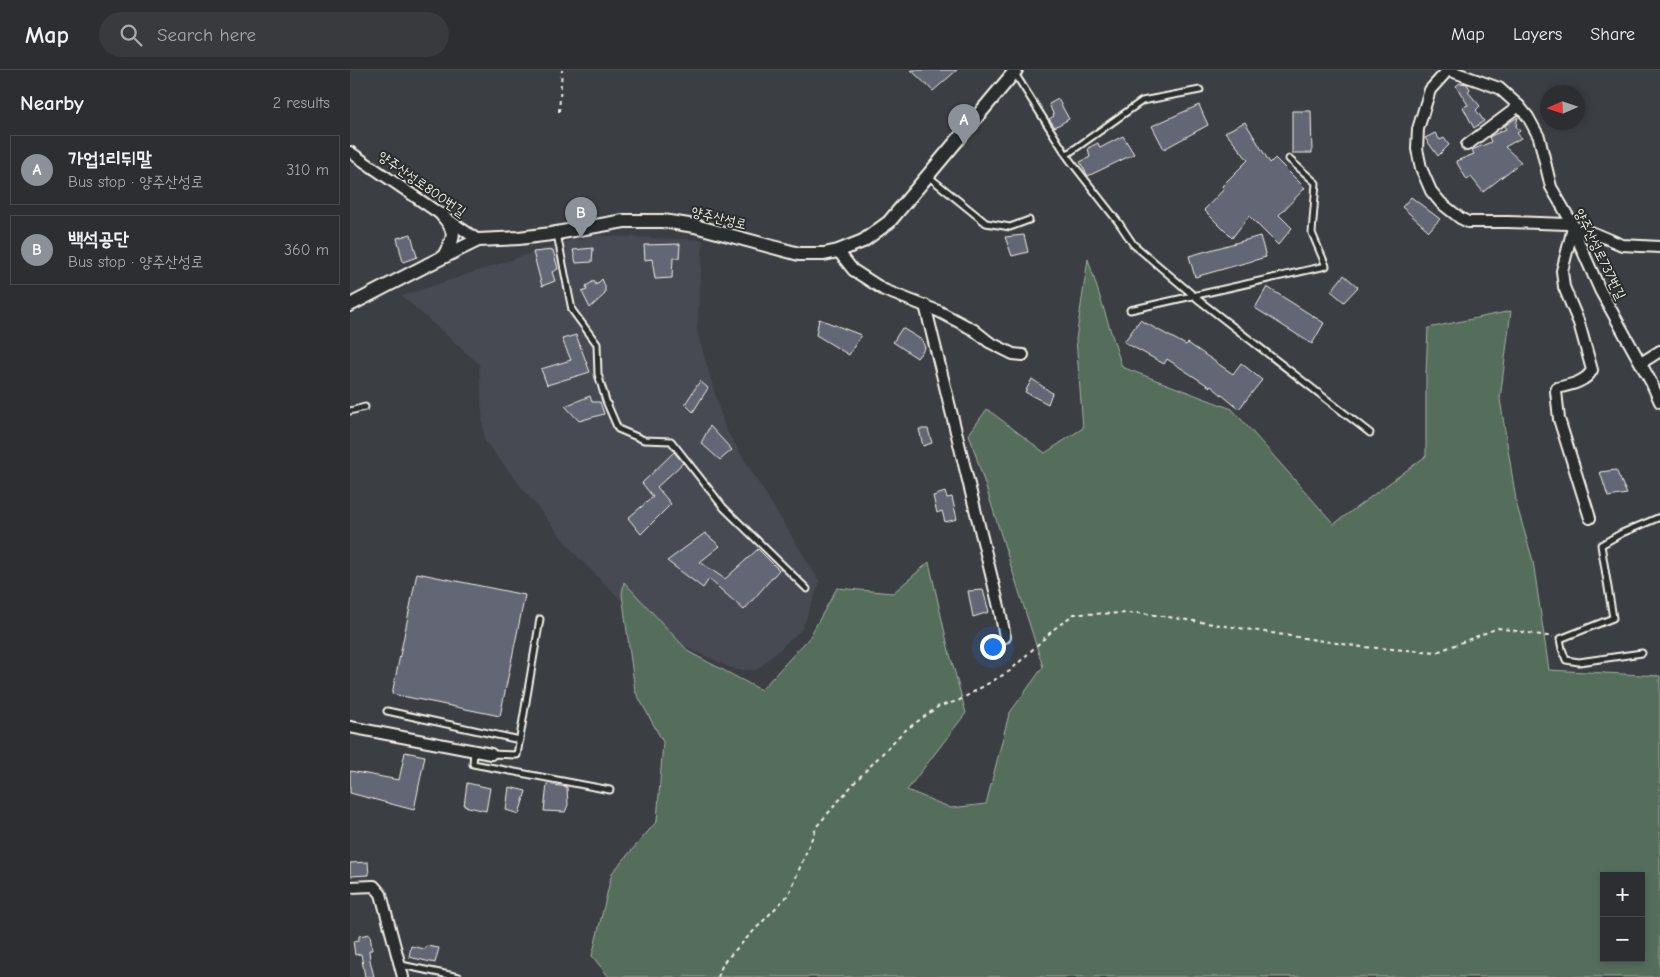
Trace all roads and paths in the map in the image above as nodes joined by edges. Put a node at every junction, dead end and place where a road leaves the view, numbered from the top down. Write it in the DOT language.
graph roads {
  1 [pos="562,70"];
  2 [pos="1448,70"];
  3 [pos="1015,71"];
  4 [pos="1200,90"];
  5 [pos="1519,106"];
  6 [pos="558,112"];
  7 [pos="1467,145"];
  8 [pos="350,152"];
  9 [pos="1066,155"];
  10 [pos="1289,159"];
  11 [pos="928,176"];
  12 [pos="442,215"];
  13 [pos="1029,220"];
  14 [pos="1574,225"];
  15 [pos="557,233"];
  16 [pos="478,240"];
  17 [pos="1660,247"];
  18 [pos="838,251"];
  19 [pos="444,256"];
  20 [pos="1566,258"];
  21 [pos="1586,258"];
  22 [pos="1193,295"];
  23 [pos="350,305"];
  24 [pos="925,305"];
  25 [pos="1130,310"];
  26 [pos="1660,352"];
  27 [pos="1023,355"];
  28 [pos="1641,363"];
  29 [pos="1660,402"];
  30 [pos="365,407"];
  31 [pos="350,411"];
  32 [pos="1370,433"];
  33 [pos="1660,517"];
  34 [pos="1590,518"];
  35 [pos="807,589"];
  36 [pos="540,619"];
  37 [pos="1005,637"];
  38 [pos="1560,638"];
  39 [pos="1642,653"];
  40 [pos="387,711"];
  41 [pos="350,728"];
  42 [pos="520,740"];
  43 [pos="474,751"];
  44 [pos="491,754"];
  45 [pos="610,790"];
  46 [pos="350,887"];
  47 [pos="400,965"];
  48 [pos="403,977"];
  49 [pos="459,977"];
  50 [pos="718,977"];
  1 -- 6 [label="path"];
  2 -- 5 [label="street, 양주산성로737번길"];
  2 -- 14 [label="street"];
  3 -- 9 [label="lane"];
  3 -- 11 [label="street, 양주산성로"];
  4 -- 9 [label="lane"];
  5 -- 7 [label="street"];
  5 -- 14 [label="street, 양주산성로737번길"];
  8 -- 12 [label="street, 양주산성로800번길"];
  9 -- 22 [label="lane"];
  10 -- 22 [label="lane"];
  11 -- 13 [label="lane"];
  11 -- 18 [label="street, 양주산성로"];
  12 -- 16 [label="street, 양주산성로800번길"];
  12 -- 19 [label="street"];
  14 -- 17 [label="street"];
  14 -- 20 [label="street"];
  14 -- 21 [label="street, 양주산성로737번길"];
  15 -- 16 [label="street, 양주산성로"];
  15 -- 18 [label="street, 양주산성로"];
  15 -- 35 [label="lane"];
  16 -- 19 [label="street, 양주산성로"];
  18 -- 24 [label="street"];
  19 -- 23 [label="street, 양주산성로"];
  20 -- 21 [label="street"];
  20 -- 34 [label="street"];
  21 -- 28 [label="street, 양주산성로737번길"];
  22 -- 25 [label="lane"];
  22 -- 32 [label="lane"];
  24 -- 27 [label="street"];
  24 -- 37 [label="street"];
  26 -- 28 [label="street"];
  28 -- 29 [label="street, 양주산성로737번길"];
  30 -- 31 [label="lane"];
  33 -- 38 [label="lane"];
  36 -- 42 [label="lane"];
  38 -- 39 [label="lane"];
  38 -- 50 [label="path"];
  40 -- 42 [label="lane"];
  41 -- 43 [label="street"];
  42 -- 44 [label="lane"];
  43 -- 44 [label="street"];
  43 -- 45 [label="lane"];
  46 -- 47 [label="street"];
  47 -- 48 [label="street"];
  47 -- 49 [label="lane"];
}
